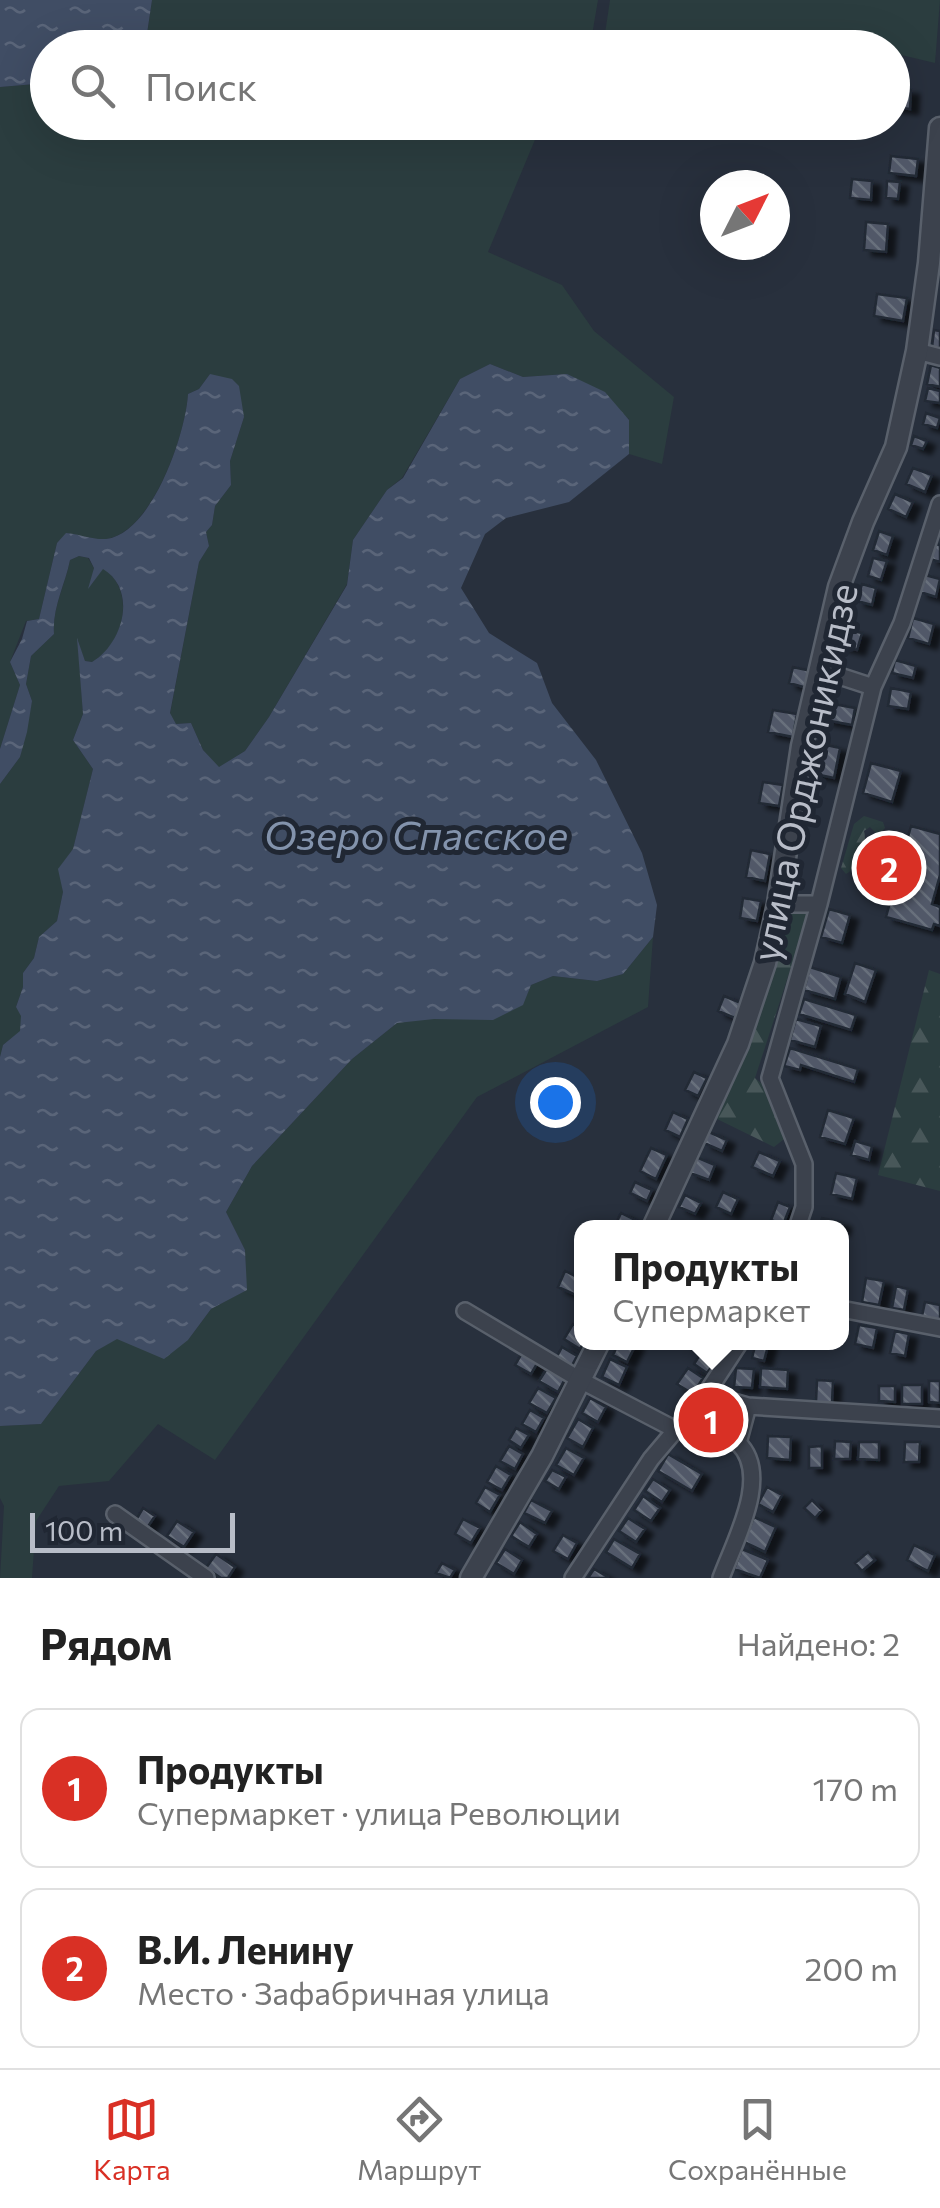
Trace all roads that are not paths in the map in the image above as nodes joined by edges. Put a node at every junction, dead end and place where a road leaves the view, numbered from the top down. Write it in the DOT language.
graph roads {
  1 [pos="940,128"];
  2 [pos="916,351"];
  3 [pos="940,357"];
  4 [pos="940,504"];
  5 [pos="821,670"];
  6 [pos="873,688"];
  7 [pos="778,904"];
  8 [pos="818,904"];
  9 [pos="657,1220"];
  10 [pos="800,1220"];
  11 [pos="465,1311"];
  12 [pos="849,1311"];
  13 [pos="940,1328"];
  14 [pos="596,1350"];
  15 [pos="735,1350"];
  16 [pos="582,1381"];
  17 [pos="706,1394"];
  18 [pos="748,1406"];
  19 [pos="940,1418"];
  20 [pos="676,1430"];
  21 [pos="738,1443"];
  22 [pos="115,1514"];
  23 [pos="206,1578"];
  24 [pos="470,1578"];
  25 [pos="573,1578"];
  26 [pos="721,1578"];
  1 -- 2 [label="street, улица Орджоникидзе"];
  2 -- 3 [label="street"];
  2 -- 5 [label="street, улица Орджоникидзе"];
  4 -- 6 [label="street"];
  5 -- 6 [label="street"];
  5 -- 7 [label="street, улица Орджоникидзе"];
  6 -- 8 [label="street"];
  7 -- 8 [label="street"];
  7 -- 9 [label="street, улица Орджоникидзе"];
  8 -- 10 [label="street"];
  11 -- 16 [label="street"];
  12 -- 13 [label="street"];
  14 -- 16 [label="street"];
  15 -- 17 [label="street"];
  16 -- 20 [label="street"];
  16 -- 24 [label="street"];
  17 -- 18 [label="street"];
  17 -- 20 [label="street"];
  18 -- 19 [label="street"];
  18 -- 21 [label="street"];
  20 -- 21 [label="street"];
  20 -- 25 [label="street"];
  21 -- 26 [label="street"];
  22 -- 23 [label="street"];
}
